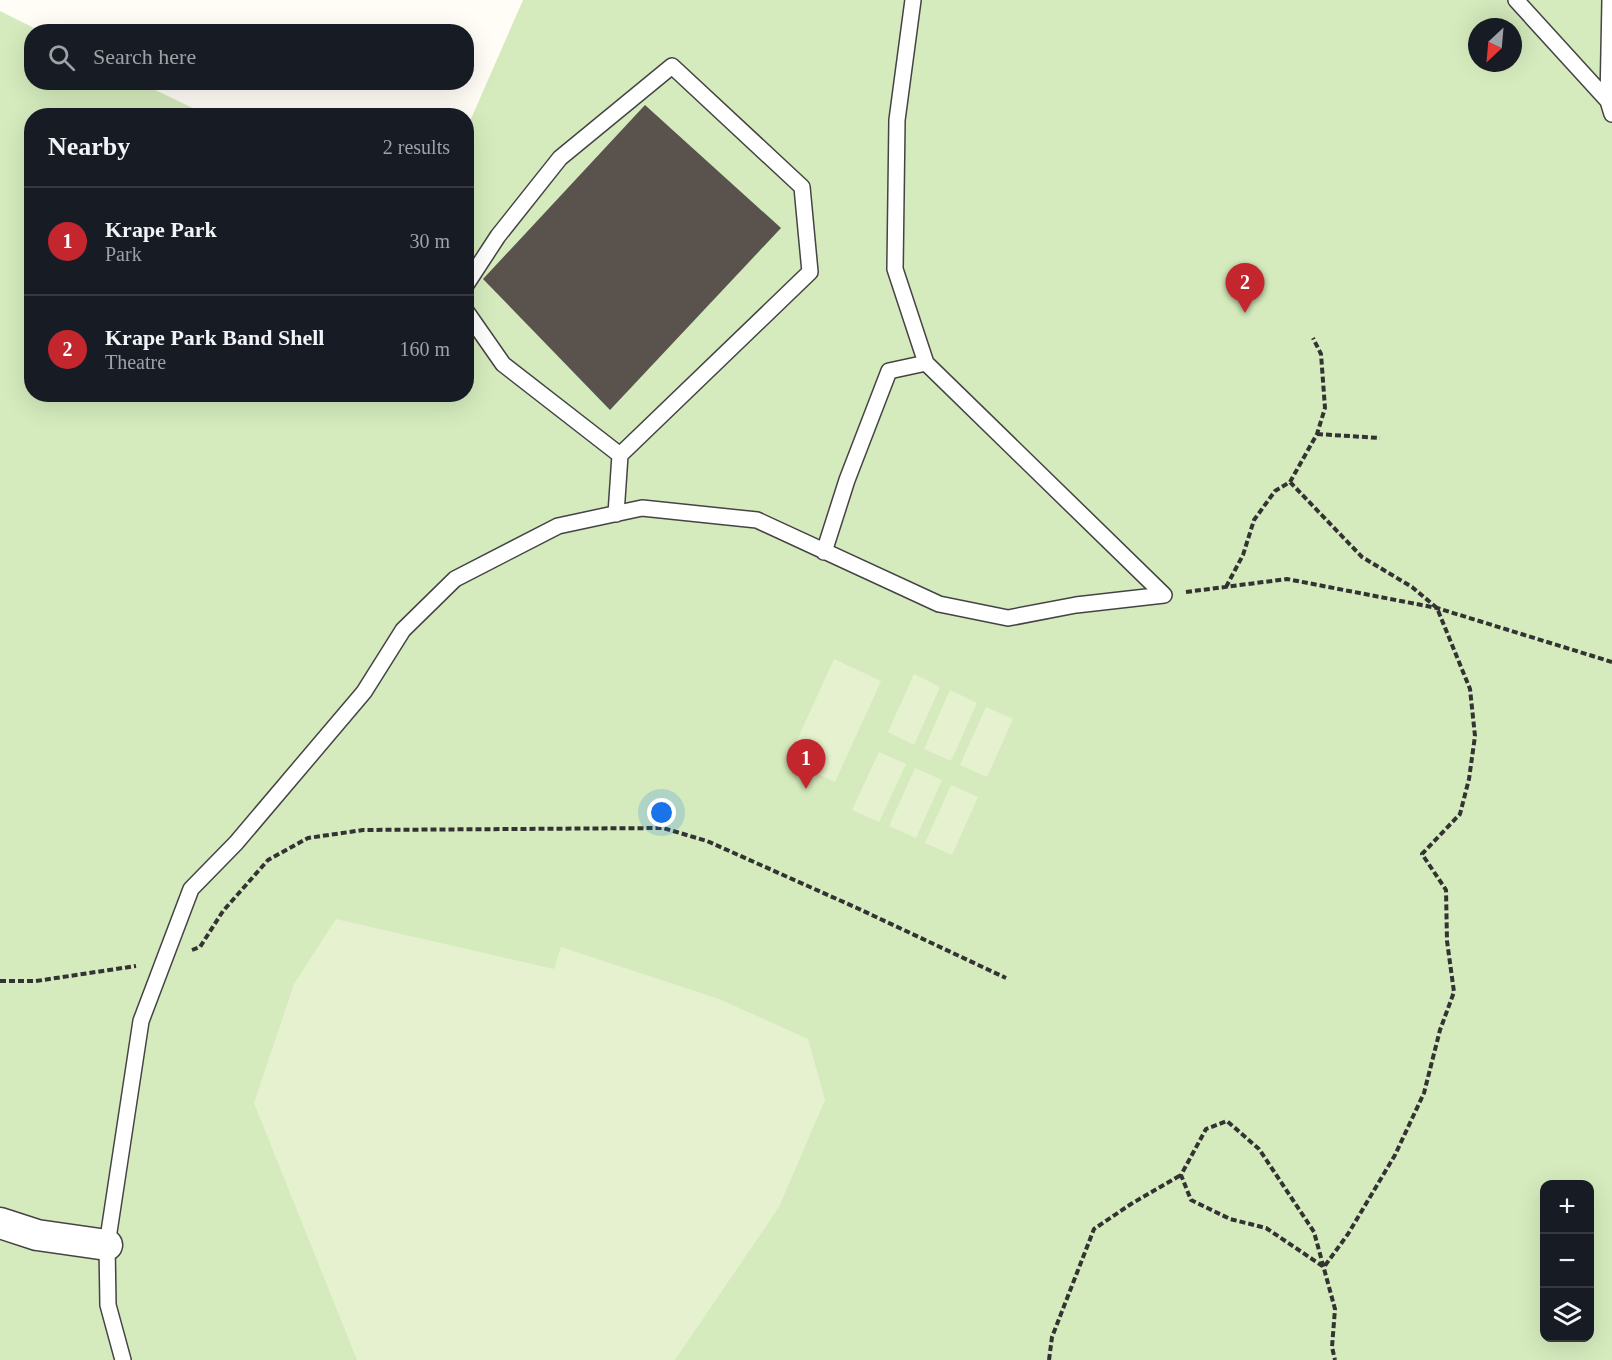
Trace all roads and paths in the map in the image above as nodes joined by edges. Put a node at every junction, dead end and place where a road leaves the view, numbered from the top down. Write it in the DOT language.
graph roads {
  1 [pos="913,0"];
  2 [pos="1516,0"];
  3 [pos="1610,0"];
  4 [pos="1610,108"];
  5 [pos="474,273"];
  6 [pos="474,322"];
  7 [pos="1313,338"];
  8 [pos="926,363"];
  9 [pos="1317,434"];
  10 [pos="1380,438"];
  11 [pos="621,455"];
  12 [pos="1290,482"];
  13 [pos="616,514"];
  14 [pos="824,552"];
  15 [pos="1226,587"];
  16 [pos="1164,595"];
  17 [pos="1437,608"];
  18 [pos="1612,662"];
  19 [pos="162,962"];
  20 [pos="1006,978"];
  21 [pos="0,981"];
  22 [pos="1181,1175"];
  23 [pos="0,1223"];
  24 [pos="107,1245"];
  25 [pos="1324,1268"];
  26 [pos="123,1360"];
  27 [pos="1049,1360"];
  28 [pos="1335,1360"];
  1 -- 8 [label="lane"];
  2 -- 4 [label="lane"];
  3 -- 4 [label="lane"];
  5 -- 11 [label="lane"];
  6 -- 11 [label="lane"];
  7 -- 9 [label="path"];
  8 -- 14 [label="lane"];
  8 -- 16 [label="lane"];
  9 -- 10 [label="path"];
  9 -- 12 [label="path"];
  11 -- 13 [label="lane"];
  12 -- 15 [label="path"];
  12 -- 17 [label="path"];
  13 -- 14 [label="lane"];
  13 -- 19 [label="lane"];
  14 -- 16 [label="lane"];
  15 -- 16 [label="path"];
  15 -- 17 [label="path"];
  17 -- 18 [label="path"];
  17 -- 25 [label="path"];
  19 -- 20 [label="path"];
  19 -- 21 [label="path"];
  19 -- 24 [label="lane"];
  22 -- 25 [label="path"];
  22 -- 25 [label="path"];
  22 -- 27 [label="path"];
  23 -- 24 [label="street"];
  24 -- 26 [label="lane"];
  25 -- 28 [label="path"];
}
